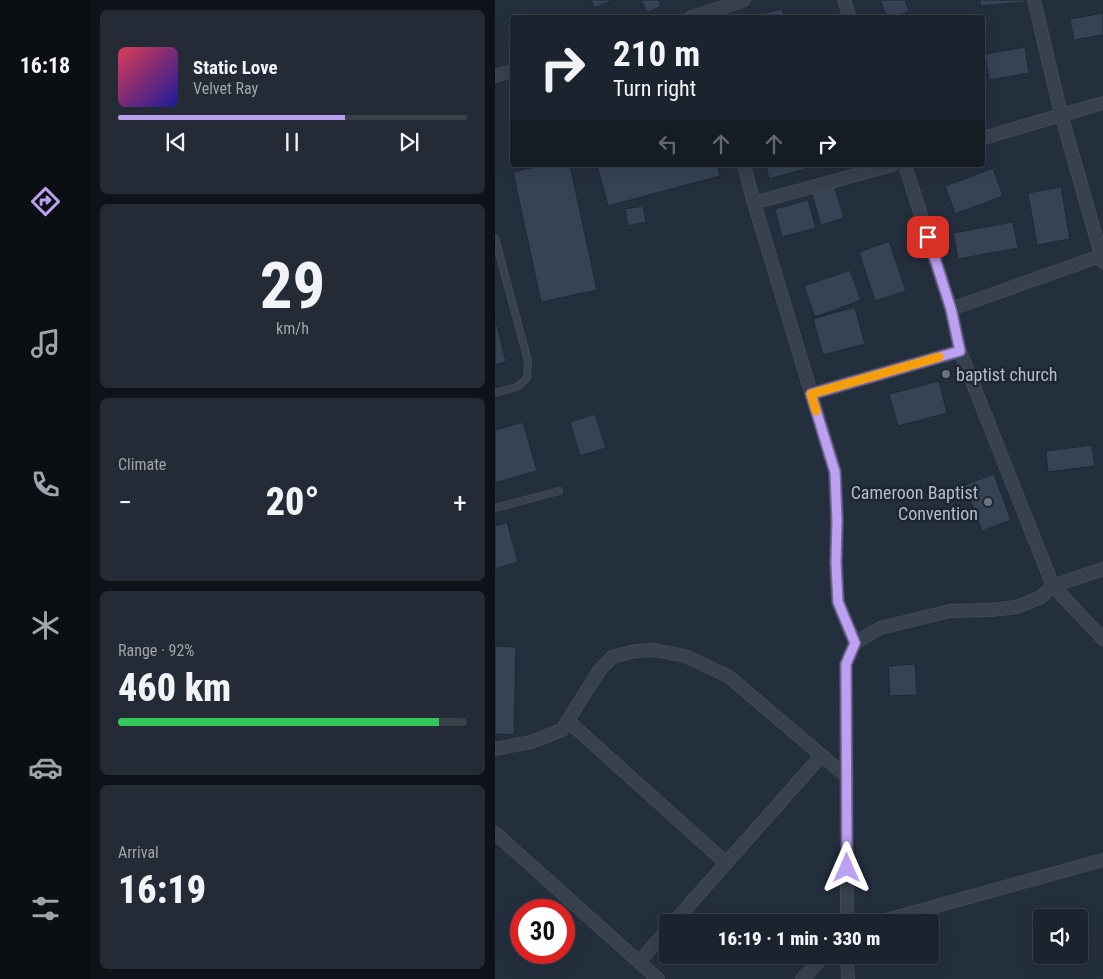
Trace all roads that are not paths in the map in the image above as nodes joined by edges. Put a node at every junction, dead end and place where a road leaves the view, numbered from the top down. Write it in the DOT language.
graph roads {
  1 [pos="844,0"];
  2 [pos="1034,0"];
  3 [pos="740,1"];
  4 [pos="706,15"];
  5 [pos="849,15"];
  6 [pos="510,72"];
  7 [pos="495,76"];
  8 [pos="1103,103"];
  9 [pos="1061,114"];
  10 [pos="985,137"];
  11 [pos="745,167"];
  12 [pos="885,167"];
  13 [pos="906,167"];
  14 [pos="754,203"];
  15 [pos="495,238"];
  16 [pos="1102,258"];
  17 [pos="951,309"];
  18 [pos="960,351"];
  19 [pos="495,393"];
  20 [pos="811,394"];
  21 [pos="559,491"];
  22 [pos="495,508"];
  23 [pos="1103,569"];
  24 [pos="1053,586"];
  25 [pos="1103,639"];
  26 [pos="855,643"];
  27 [pos="568,721"];
  28 [pos="495,749"];
  29 [pos="822,755"];
  30 [pos="847,776"];
  31 [pos="495,833"];
  32 [pos="1103,860"];
  33 [pos="727,863"];
  34 [pos="681,914"];
  35 [pos="847,914"];
  36 [pos="908,914"];
  37 [pos="659,939"];
  38 [pos="639,962"];
  39 [pos="816,964"];
  40 [pos="847,964"];
  41 [pos="658,979"];
  42 [pos="802,979"];
  43 [pos="847,979"];
  1 -- 5 [label="street"];
  2 -- 9 [label="street"];
  3 -- 4 [label="street"];
  6 -- 7 [label="street"];
  8 -- 9 [label="street"];
  9 -- 10 [label="street"];
  9 -- 16 [label="street"];
  11 -- 14 [label="street"];
  12 -- 14 [label="street"];
  13 -- 17 [label="street"];
  14 -- 20 [label="street"];
  15 -- 19 [label="lane"];
  16 -- 17 [label="street"];
  17 -- 18 [label="street"];
  18 -- 20 [label="street"];
  18 -- 24 [label="street"];
  20 -- 26 [label="street"];
  21 -- 22 [label="lane"];
  23 -- 24 [label="street"];
  24 -- 25 [label="street"];
  24 -- 26 [label="street"];
  26 -- 30 [label="street"];
  27 -- 28 [label="street"];
  27 -- 29 [label="street"];
  27 -- 33 [label="street"];
  29 -- 30 [label="street"];
  29 -- 33 [label="street"];
  30 -- 35 [label="street"];
  31 -- 38 [label="street"];
  32 -- 36 [label="street"];
  33 -- 34 [label="street"];
  37 -- 38 [label="street"];
  38 -- 41 [label="street"];
  39 -- 42 [label="street"];
  40 -- 43 [label="street"];
}
